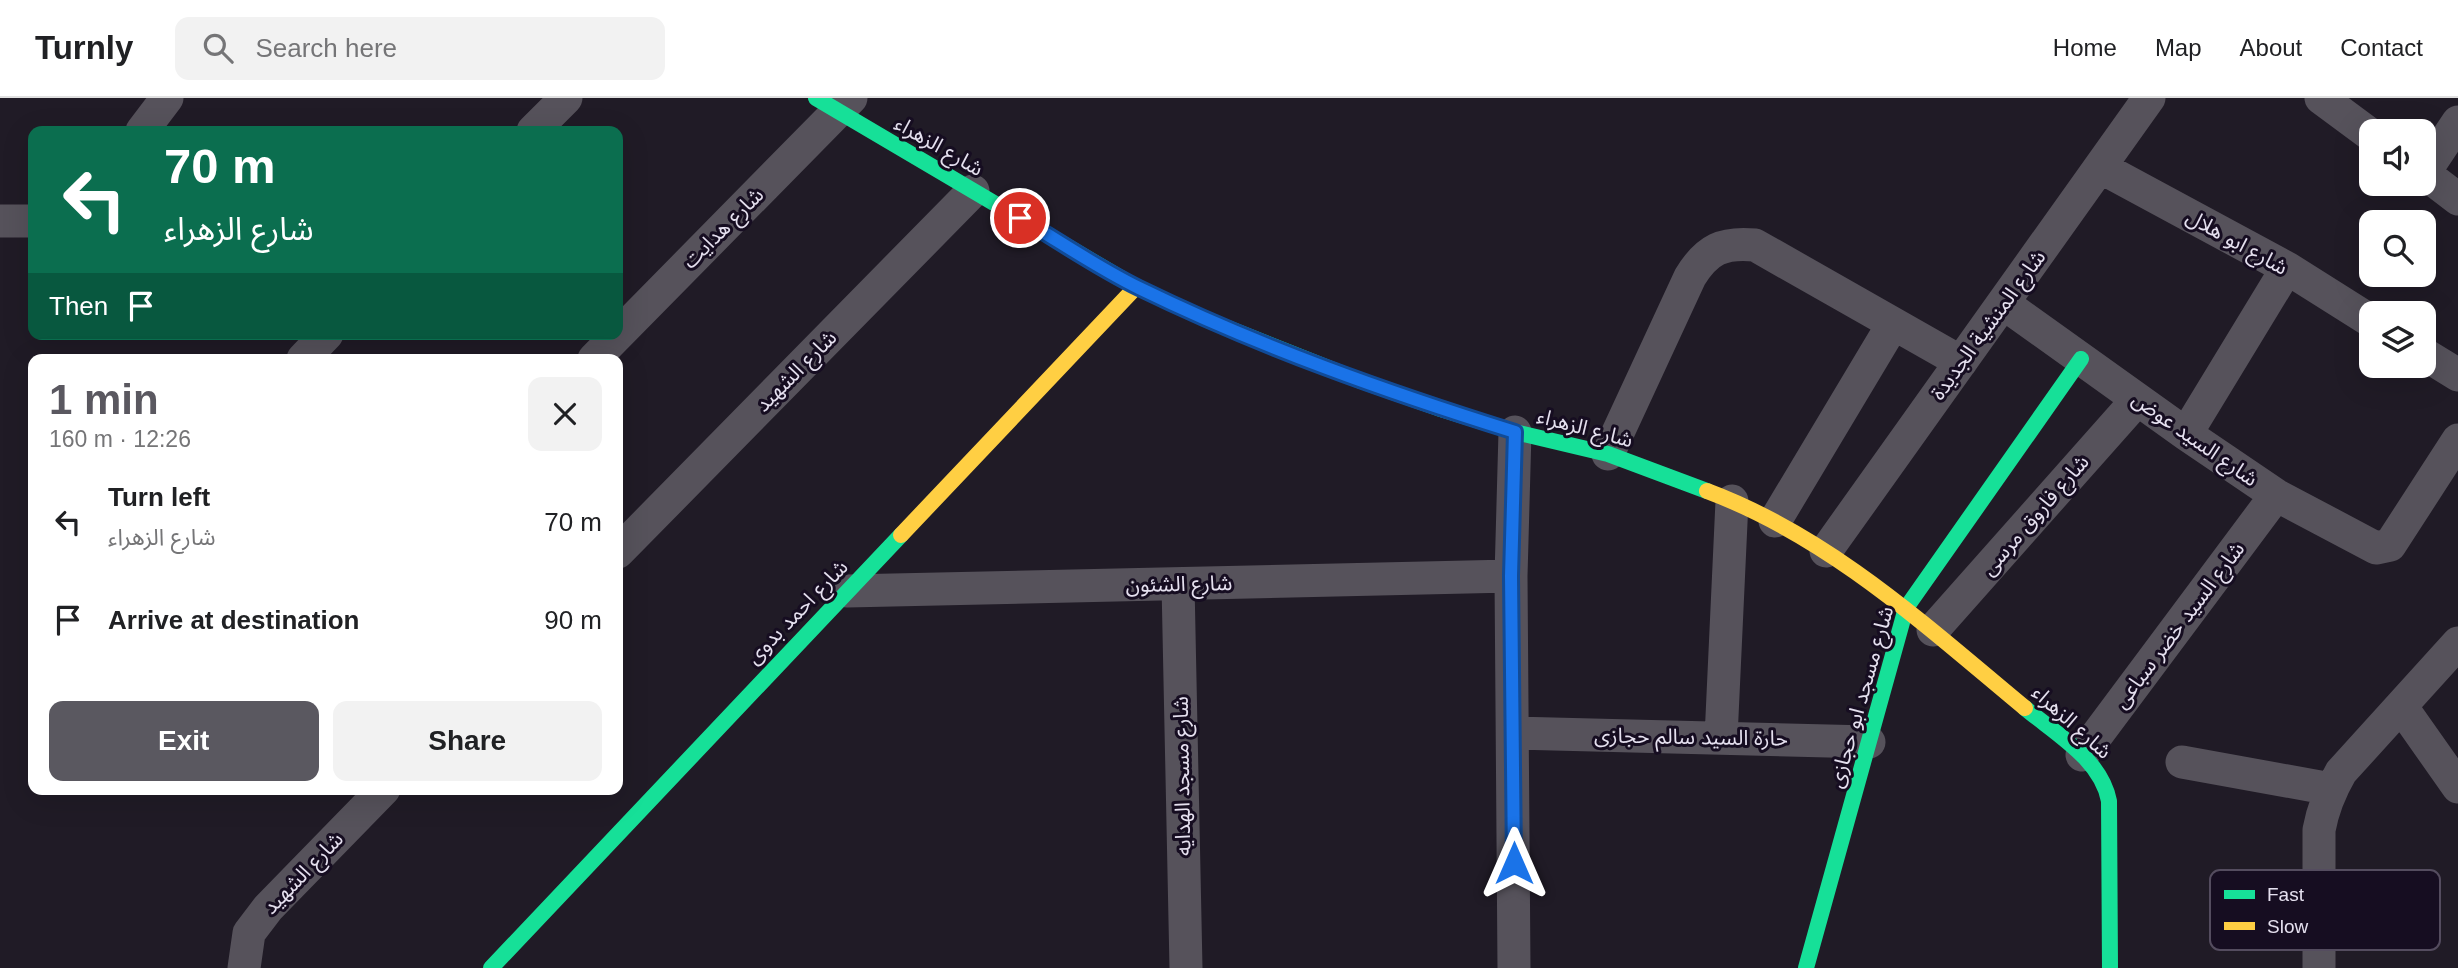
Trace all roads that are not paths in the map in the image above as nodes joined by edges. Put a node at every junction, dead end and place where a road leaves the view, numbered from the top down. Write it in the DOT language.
graph roads {
  1 [pos="167,98"];
  2 [pos="566,98"];
  3 [pos="2149,98"];
  4 [pos="2321,98"];
  5 [pos="835,102"];
  6 [pos="2458,122"];
  7 [pos="146,126"];
  8 [pos="538,126"];
  9 [pos="2359,126"];
  10 [pos="2436,155"];
  11 [pos="2100,167"];
  12 [pos="2436,182"];
  13 [pos="973,191"];
  14 [pos="2458,199"];
  15 [pos="0,221"];
  16 [pos="28,221"];
  17 [pos="2287,268"];
  18 [pos="1136,287"];
  19 [pos="2003,303"];
  20 [pos="2359,313"];
  21 [pos="1893,324"];
  22 [pos="623,328"];
  23 [pos="321,340"];
  24 [pos="612,340"];
  25 [pos="308,354"];
  26 [pos="599,354"];
  27 [pos="2081,359"];
  28 [pos="2436,361"];
  29 [pos="1961,362"];
  30 [pos="2458,375"];
  31 [pos="2137,400"];
  32 [pos="1515,432"];
  33 [pos="2186,434"];
  34 [pos="2458,440"];
  35 [pos="1608,454"];
  36 [pos="2276,495"];
  37 [pos="1732,501"];
  38 [pos="1775,521"];
  39 [pos="623,547"];
  40 [pos="1826,551"];
  41 [pos="1511,576"];
  42 [pos="1178,584"];
  43 [pos="847,591"];
  44 [pos="1906,608"];
  45 [pos="1933,630"];
  46 [pos="2458,643"];
  47 [pos="2400,706"];
  48 [pos="1513,733"];
  49 [pos="1721,738"];
  50 [pos="1869,742"];
  51 [pos="2082,755"];
  52 [pos="2182,762"];
  53 [pos="2458,787"];
  54 [pos="2331,789"];
  55 [pos="378,795"];
  56 [pos="2319,870"];
  57 [pos="2319,950"];
  58 [pos="244,968"];
  59 [pos="491,968"];
  60 [pos="1186,968"];
  61 [pos="1514,968"];
  62 [pos="1806,968"];
  63 [pos="2110,968"];
  64 [pos="2319,968"];
  1 -- 7 [label="street"];
  2 -- 8 [label="street"];
  3 -- 11 [label="street, شارع المنشية الجديدة"];
  4 -- 9 [label="street"];
  5 -- 13 [label="street, شارع الزهراء"];
  5 -- 22 [label="street, شارع هدايت"];
  6 -- 10 [label="street"];
  11 -- 17 [label="street, شارع ابو هلال"];
  11 -- 19 [label="street, شارع المنشية الجديدة"];
  12 -- 14 [label="street"];
  13 -- 18 [label="street, شارع الزهراء"];
  13 -- 39 [label="street, شارع الشهيد"];
  15 -- 16 [label="street"];
  17 -- 20 [label="street, شارع ابو هلال"];
  17 -- 33 [label="street"];
  18 -- 32 [label="street, شارع الزهراء"];
  18 -- 43 [label="street, شارع احمد بدوى"];
  19 -- 27 [label="street, شارع السيد عوض"];
  19 -- 29 [label="street, شارع المنشية الجديدة"];
  21 -- 29 [label="street"];
  21 -- 35 [label="street"];
  21 -- 38 [label="street"];
  23 -- 25 [label="street"];
  24 -- 26 [label="street, شارع هدايت"];
  27 -- 31 [label="street, شارع السيد عوض"];
  27 -- 44 [label="street, شارع مسجد ابو حجازى"];
  28 -- 30 [label="street"];
  29 -- 40 [label="street, شارع المنشية الجديدة"];
  31 -- 33 [label="street, شارع السيد عوض"];
  31 -- 45 [label="street, شارع فاروق مرسى"];
  32 -- 35 [label="street, شارع الزهراء"];
  32 -- 41 [label="street"];
  33 -- 36 [label="street, شارع السيد عوض"];
  34 -- 36 [label="street, شارع السيد عوض"];
  35 -- 37 [label="street, شارع الزهراء"];
  36 -- 51 [label="street, شارع السيد خضر سباعى"];
  37 -- 38 [label="street, شارع الزهراء"];
  37 -- 49 [label="street"];
  38 -- 40 [label="street, شارع الزهراء"];
  40 -- 44 [label="street, شارع الزهراء"];
  41 -- 42 [label="street, شارع الشئون"];
  41 -- 48 [label="street"];
  42 -- 43 [label="street, شارع الشئون"];
  42 -- 60 [label="street, شارع مسجد الهدايه"];
  43 -- 59 [label="street, شارع احمد بدوى"];
  44 -- 45 [label="street, شارع الزهراء"];
  44 -- 50 [label="street, شارع مسجد ابو حجازى"];
  45 -- 51 [label="street, شارع الزهراء"];
  46 -- 47 [label="street"];
  47 -- 53 [label="street"];
  47 -- 54 [label="street"];
  48 -- 49 [label="street, حارة السيد سالم حجازى"];
  48 -- 61 [label="street"];
  49 -- 50 [label="street, حارة السيد سالم حجازى"];
  50 -- 62 [label="street, شارع مسجد ابو حجازى"];
  51 -- 63 [label="street, شارع الزهراء"];
  52 -- 54 [label="street"];
  54 -- 56 [label="street"];
  55 -- 58 [label="street, شارع الشهيد"];
  57 -- 64 [label="street"];
}
